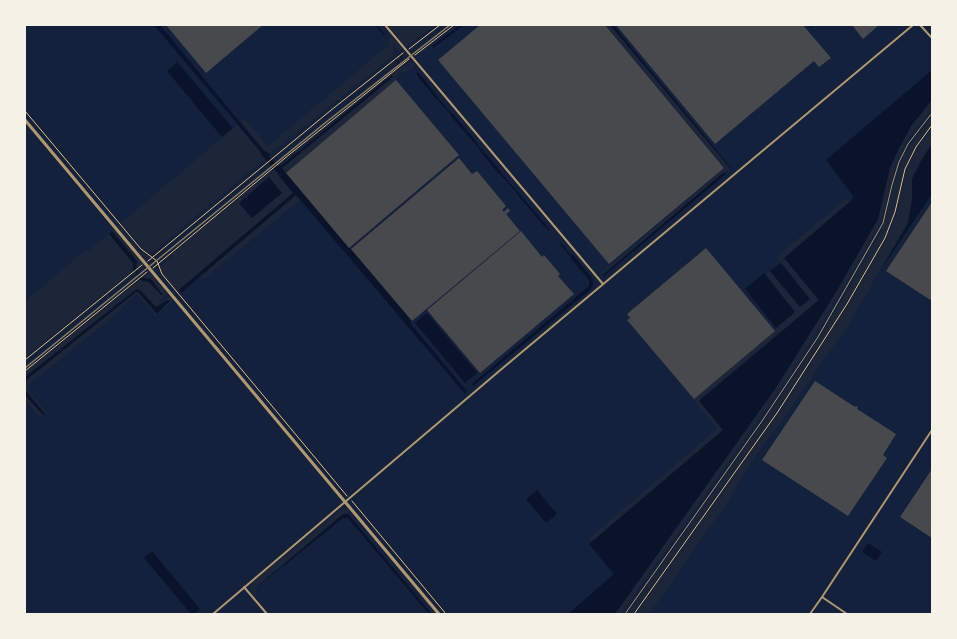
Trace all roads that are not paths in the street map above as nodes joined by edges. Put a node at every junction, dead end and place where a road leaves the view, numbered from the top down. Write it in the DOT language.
graph roads {
  1 [pos="386,25"];
  2 [pos="912,25"];
  3 [pos="920,25"];
  4 [pos="932,38"];
  5 [pos="932,113"];
  6 [pos="25,120"];
  7 [pos="603,284"];
  8 [pos="932,430"];
  9 [pos="345,502"];
  10 [pos="244,588"];
  11 [pos="822,597"];
  12 [pos="213,614"];
  13 [pos="267,614"];
  14 [pos="439,614"];
  15 [pos="625,614"];
  16 [pos="810,614"];
  17 [pos="847,614"];
  1 -- 7 [label="street"];
  2 -- 7 [label="street"];
  3 -- 4 [label="street"];
  5 -- 15 [label="lane"];
  6 -- 9 [label="street"];
  7 -- 9 [label="street"];
  8 -- 11 [label="street"];
  9 -- 10 [label="street"];
  9 -- 14 [label="street"];
  10 -- 12 [label="street"];
  10 -- 13 [label="street"];
  11 -- 16 [label="street"];
  11 -- 17 [label="street"];
}
